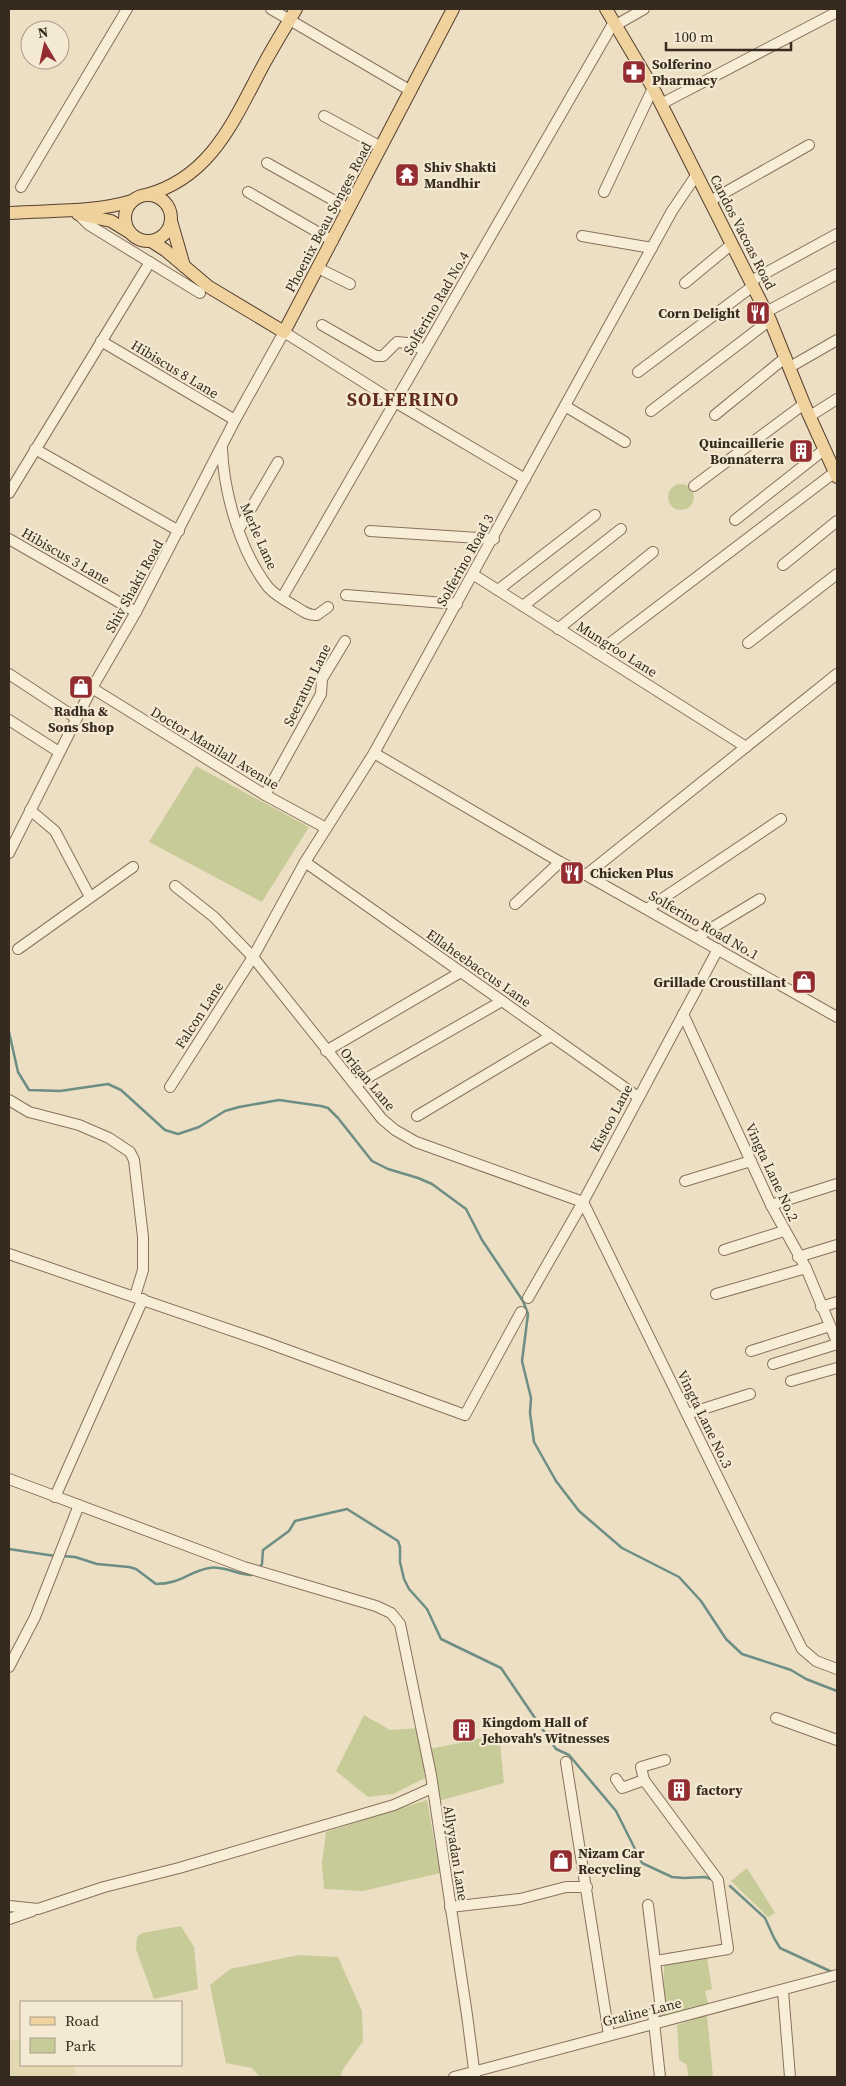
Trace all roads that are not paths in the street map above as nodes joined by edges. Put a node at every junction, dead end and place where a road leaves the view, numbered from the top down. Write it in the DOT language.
graph roads {
  1 [pos="127,9"];
  2 [pos="271,9"];
  3 [pos="454,9"];
  4 [pos="606,9"];
  5 [pos="644,9"];
  6 [pos="837,12"];
  7 [pos="293,14"];
  8 [pos="615,23"];
  9 [pos="653,88"];
  10 [pos="411,91"];
  11 [pos="661,104"];
  12 [pos="324,116"];
  13 [pos="810,145"];
  14 [pos="381,147"];
  15 [pos="267,163"];
  16 [pos="697,174"];
  17 [pos="21,187"];
  18 [pos="248,192"];
  19 [pos="604,192"];
  20 [pos="146,195"];
  21 [pos="132,201"];
  22 [pos="710,201"];
  23 [pos="349,209"];
  24 [pos="73,212"];
  25 [pos="9,213"];
  26 [pos="171,221"];
  27 [pos="128,232"];
  28 [pos="837,234"];
  29 [pos="582,236"];
  30 [pos="151,241"];
  31 [pos="333,241"];
  32 [pos="732,244"];
  33 [pos="652,248"];
  34 [pos="150,262"];
  35 [pos="184,266"];
  36 [pos="318,268"];
  37 [pos="837,274"];
  38 [pos="685,283"];
  39 [pos="752,283"];
  40 [pos="350,284"];
  41 [pos="200,293"];
  42 [pos="768,316"];
  43 [pos="322,325"];
  44 [pos="284,332"];
  45 [pos="837,340"];
  46 [pos="101,341"];
  47 [pos="425,350"];
  48 [pos="788,362"];
  49 [pos="638,372"];
  50 [pos="837,399"];
  51 [pos="395,402"];
  52 [pos="565,406"];
  53 [pos="807,410"];
  54 [pos="651,411"];
  55 [pos="715,415"];
  56 [pos="235,420"];
  57 [pos="625,442"];
  58 [pos="222,448"];
  59 [pos="35,449"];
  60 [pos="825,449"];
  61 [pos="278,462"];
  62 [pos="835,469"];
  63 [pos="525,479"];
  64 [pos="694,486"];
  65 [pos="9,493"];
  66 [pos="595,515"];
  67 [pos="735,520"];
  68 [pos="837,521"];
  69 [pos="238,529"];
  70 [pos="621,529"];
  71 [pos="370,531"];
  72 [pos="179,532"];
  73 [pos="494,538"];
  74 [pos="9,539"];
  75 [pos="654,552"];
  76 [pos="783,565"];
  77 [pos="837,574"];
  78 [pos="474,575"];
  79 [pos="498,590"];
  80 [pos="346,595"];
  81 [pos="282,598"];
  82 [pos="457,604"];
  83 [pos="523,606"];
  84 [pos="328,608"];
  85 [pos="136,612"];
  86 [pos="558,628"];
  87 [pos="345,641"];
  88 [pos="748,643"];
  89 [pos="597,653"];
  90 [pos="9,674"];
  91 [pos="837,674"];
  92 [pos="92,688"];
  93 [pos="76,718"];
  94 [pos="9,720"];
  95 [pos="746,747"];
  96 [pos="59,752"];
  97 [pos="374,753"];
  98 [pos="265,794"];
  99 [pos="30,810"];
  100 [pos="781,819"];
  101 [pos="326,828"];
  102 [pos="9,853"];
  103 [pos="305,862"];
  104 [pos="560,862"];
  105 [pos="133,867"];
  106 [pos="586,875"];
  107 [pos="175,886"];
  108 [pos="90,897"];
  109 [pos="760,899"];
  110 [pos="515,904"];
  111 [pos="647,909"];
  112 [pos="696,937"];
  113 [pos="18,949"];
  114 [pos="718,949"];
  115 [pos="253,957"];
  116 [pos="461,972"];
  117 [pos="502,1001"];
  118 [pos="682,1014"];
  119 [pos="837,1017"];
  120 [pos="551,1036"];
  121 [pos="326,1051"];
  122 [pos="355,1085"];
  123 [pos="170,1087"];
  124 [pos="638,1097"];
  125 [pos="9,1100"];
  126 [pos="417,1116"];
  127 [pos="751,1160"];
  128 [pos="685,1181"];
  129 [pos="837,1184"];
  130 [pos="582,1202"];
  131 [pos="771,1205"];
  132 [pos="784,1231"];
  133 [pos="837,1245"];
  134 [pos="724,1250"];
  135 [pos="9,1254"];
  136 [pos="798,1257"];
  137 [pos="806,1268"];
  138 [pos="716,1294"];
  139 [pos="139,1298"];
  140 [pos="528,1298"];
  141 [pos="837,1302"];
  142 [pos="821,1307"];
  143 [pos="521,1312"];
  144 [pos="830,1326"];
  145 [pos="837,1343"];
  146 [pos="751,1351"];
  147 [pos="773,1364"];
  148 [pos="837,1368"];
  149 [pos="791,1381"];
  150 [pos="750,1394"];
  151 [pos="686,1414"];
  152 [pos="9,1479"];
  153 [pos="55,1496"];
  154 [pos="79,1505"];
  155 [pos="9,1667"];
  156 [pos="837,1669"];
  157 [pos="776,1718"];
  158 [pos="837,1740"];
  159 [pos="665,1760"];
  160 [pos="566,1762"];
  161 [pos="616,1779"];
  162 [pos="644,1780"];
  163 [pos="432,1788"];
  164 [pos="587,1887"];
  165 [pos="648,1905"];
  166 [pos="9,1906"];
  167 [pos="450,1907"];
  168 [pos="38,1909"];
  169 [pos="9,1919"];
  170 [pos="656,1962"];
  171 [pos="837,1975"];
  172 [pos="782,1991"];
  173 [pos="654,2024"];
  174 [pos="609,2035"];
  175 [pos="474,2075"];
  176 [pos="454,2077"];
  177 [pos="660,2077"];
  178 [pos="790,2077"];
  1 -- 17 [label="street"];
  2 -- 7 [label="street"];
  3 -- 10 [label="main road, Phoenix Beau Songes Road"];
  4 -- 8 [label="main road, Candos Vacoas Road"];
  5 -- 8 [label="street"];
  6 -- 11 [label="street"];
  7 -- 10 [label="street"];
  7 -- 20 [label="main road"];
  8 -- 9 [label="main road, Candos Vacoas Road"];
  8 -- 47 [label="street, Solferino Rad No.4"];
  9 -- 11 [label="main road, Candos Vacoas Road"];
  9 -- 19 [label="street"];
  10 -- 14 [label="main road, Phoenix Beau Songes Road"];
  11 -- 16 [label="main road, Candos Vacoas Road"];
  12 -- 14 [label="street"];
  13 -- 22 [label="street"];
  14 -- 23 [label="main road, Phoenix Beau Songes Road"];
  15 -- 23 [label="street"];
  16 -- 22 [label="main road, Candos Vacoas Road"];
  16 -- 33 [label="street, Solferino Road 3"];
  18 -- 31 [label="street"];
  20 -- 21 [label="main road"];
  20 -- 26 [label="main road"];
  21 -- 24 [label="main road"];
  21 -- 27 [label="main road"];
  22 -- 32 [label="main road, Candos Vacoas Road"];
  23 -- 31 [label="main road, Phoenix Beau Songes Road"];
  24 -- 25 [label="main road"];
  24 -- 27 [label="main road"];
  24 -- 34 [label="street"];
  26 -- 30 [label="main road"];
  26 -- 35 [label="main road"];
  27 -- 30 [label="main road"];
  28 -- 39 [label="street"];
  29 -- 33 [label="street"];
  30 -- 35 [label="main road"];
  31 -- 36 [label="main road, Phoenix Beau Songes Road"];
  32 -- 38 [label="street"];
  32 -- 39 [label="main road, Candos Vacoas Road"];
  33 -- 52 [label="street, Solferino Road 3"];
  34 -- 41 [label="street"];
  34 -- 46 [label="street"];
  35 -- 44 [label="main road"];
  36 -- 40 [label="street"];
  36 -- 44 [label="main road, Phoenix Beau Songes Road"];
  37 -- 42 [label="street"];
  39 -- 42 [label="main road, Candos Vacoas Road"];
  39 -- 49 [label="street"];
  42 -- 48 [label="main road, Candos Vacoas Road"];
  42 -- 54 [label="street"];
  43 -- 47 [label="street"];
  44 -- 51 [label="street"];
  44 -- 56 [label="street, Shiv Shakti Road"];
  45 -- 48 [label="street"];
  46 -- 56 [label="street, Hibiscus 8 Lane"];
  46 -- 59 [label="street"];
  47 -- 51 [label="street, Solferino Rad No.4"];
  48 -- 53 [label="main road, Candos Vacoas Road"];
  48 -- 55 [label="street"];
  50 -- 53 [label="street"];
  51 -- 63 [label="street"];
  51 -- 81 [label="street, Solferino Rad No.4"];
  52 -- 57 [label="street"];
  52 -- 63 [label="street, Solferino Road 3"];
  53 -- 60 [label="main road, Candos Vacoas Road"];
  53 -- 64 [label="street"];
  56 -- 58 [label="street, Shiv Shakti Road"];
  58 -- 69 [label="street, Merle Lane"];
  58 -- 72 [label="street, Shiv Shakti Road"];
  59 -- 65 [label="street"];
  59 -- 72 [label="street"];
  60 -- 62 [label="main road, Candos Vacoas Road"];
  60 -- 67 [label="street"];
  61 -- 69 [label="street"];
  62 -- 89 [label="street"];
  63 -- 73 [label="street, Solferino Road 3"];
  66 -- 79 [label="street"];
  68 -- 76 [label="street"];
  69 -- 81 [label="street, Merle Lane"];
  70 -- 83 [label="street"];
  71 -- 73 [label="street"];
  72 -- 85 [label="street, Shiv Shakti Road"];
  73 -- 78 [label="street, Solferino Road 3"];
  74 -- 85 [label="street, Hibiscus 3 Lane"];
  75 -- 86 [label="street"];
  77 -- 88 [label="street"];
  78 -- 79 [label="street, Mungroo Lane"];
  78 -- 82 [label="street, Solferino Road 3"];
  79 -- 83 [label="street, Mungroo Lane"];
  80 -- 82 [label="street"];
  81 -- 84 [label="street, Merle Lane"];
  82 -- 97 [label="street, Solferino Road 3"];
  83 -- 86 [label="street, Mungroo Lane"];
  85 -- 92 [label="street, Shiv Shakti Road"];
  86 -- 89 [label="street, Mungroo Lane"];
  87 -- 98 [label="street, Seeratun Lane"];
  89 -- 95 [label="street, Mungroo Lane"];
  90 -- 93 [label="street"];
  91 -- 95 [label="street"];
  92 -- 93 [label="street, Shiv Shakti Road"];
  92 -- 98 [label="street, Doctor Manilall Avenue"];
  93 -- 96 [label="street, Shiv Shakti Road"];
  94 -- 96 [label="street"];
  95 -- 106 [label="street"];
  96 -- 99 [label="street, Shiv Shakti Road"];
  97 -- 101 [label="street, Solferino Road 3"];
  97 -- 104 [label="street, Solferino Road No.1"];
  98 -- 101 [label="street, Doctor Manilall Avenue"];
  99 -- 102 [label="street, Shiv Shakti Road"];
  99 -- 108 [label="street"];
  100 -- 111 [label="street"];
  101 -- 103 [label="street, Solferino Road 3"];
  103 -- 115 [label="street, Solferino Road 3"];
  103 -- 116 [label="street, Ellaheebaccus Lane"];
  104 -- 106 [label="street, Solferino Road No.1"];
  104 -- 110 [label="street"];
  105 -- 108 [label="street"];
  106 -- 111 [label="street, Solferino Road No.1"];
  107 -- 115 [label="street, Origan Lane"];
  108 -- 113 [label="street"];
  109 -- 112 [label="street"];
  111 -- 112 [label="street, Solferino Road No.1"];
  112 -- 114 [label="street, Solferino Road No.1"];
  114 -- 118 [label="street, Kistoo Lane"];
  114 -- 119 [label="street, Solferino Road No.1"];
  115 -- 121 [label="street, Origan Lane"];
  115 -- 123 [label="street, Falcon Lane"];
  116 -- 117 [label="street, Ellaheebaccus Lane"];
  116 -- 121 [label="street"];
  117 -- 120 [label="street, Ellaheebaccus Lane"];
  117 -- 122 [label="street"];
  118 -- 124 [label="street, Kistoo Lane"];
  118 -- 127 [label="street, Vingta Lane No.2"];
  120 -- 124 [label="street, Ellaheebaccus Lane"];
  120 -- 126 [label="street"];
  121 -- 122 [label="street, Origan Lane"];
  122 -- 130 [label="street, Origan Lane"];
  124 -- 130 [label="street, Kistoo Lane"];
  125 -- 139 [label="street"];
  127 -- 128 [label="street"];
  127 -- 131 [label="street, Vingta Lane No.2"];
  129 -- 131 [label="street"];
  130 -- 140 [label="street, Kistoo Lane"];
  130 -- 151 [label="street, Vingta Lane No.3"];
  131 -- 132 [label="street, Vingta Lane No.2"];
  132 -- 134 [label="street"];
  132 -- 136 [label="street, Vingta Lane No.2"];
  133 -- 136 [label="street"];
  135 -- 139 [label="street"];
  136 -- 137 [label="street, Vingta Lane No.2"];
  137 -- 138 [label="street"];
  137 -- 142 [label="street, Vingta Lane No.2"];
  139 -- 143 [label="street"];
  139 -- 153 [label="street"];
  141 -- 142 [label="street"];
  142 -- 144 [label="street, Vingta Lane No.2"];
  144 -- 145 [label="street, Vingta Lane No.2"];
  144 -- 146 [label="street"];
  145 -- 147 [label="street"];
  148 -- 149 [label="street"];
  150 -- 151 [label="street"];
  151 -- 156 [label="street, Vingta Lane No.3"];
  152 -- 153 [label="street, Allyyadan Lane"];
  153 -- 154 [label="street, Allyyadan Lane"];
  154 -- 155 [label="street"];
  154 -- 163 [label="street, Allyyadan Lane"];
  157 -- 158 [label="street"];
  159 -- 162 [label="street"];
  160 -- 164 [label="street"];
  161 -- 162 [label="street"];
  162 -- 170 [label="street"];
  163 -- 167 [label="street, Allyyadan Lane"];
  163 -- 168 [label="street"];
  164 -- 167 [label="street"];
  164 -- 174 [label="street"];
  165 -- 170 [label="street"];
  166 -- 168 [label="street"];
  167 -- 175 [label="street, Allyyadan Lane"];
  168 -- 169 [label="street"];
  170 -- 173 [label="street"];
  171 -- 172 [label="street, Graline Lane"];
  172 -- 173 [label="street, Graline Lane"];
  172 -- 178 [label="street"];
  173 -- 174 [label="street, Graline Lane"];
  173 -- 177 [label="street"];
  174 -- 175 [label="street, Graline Lane"];
  175 -- 176 [label="street, Graline Lane"];
}
